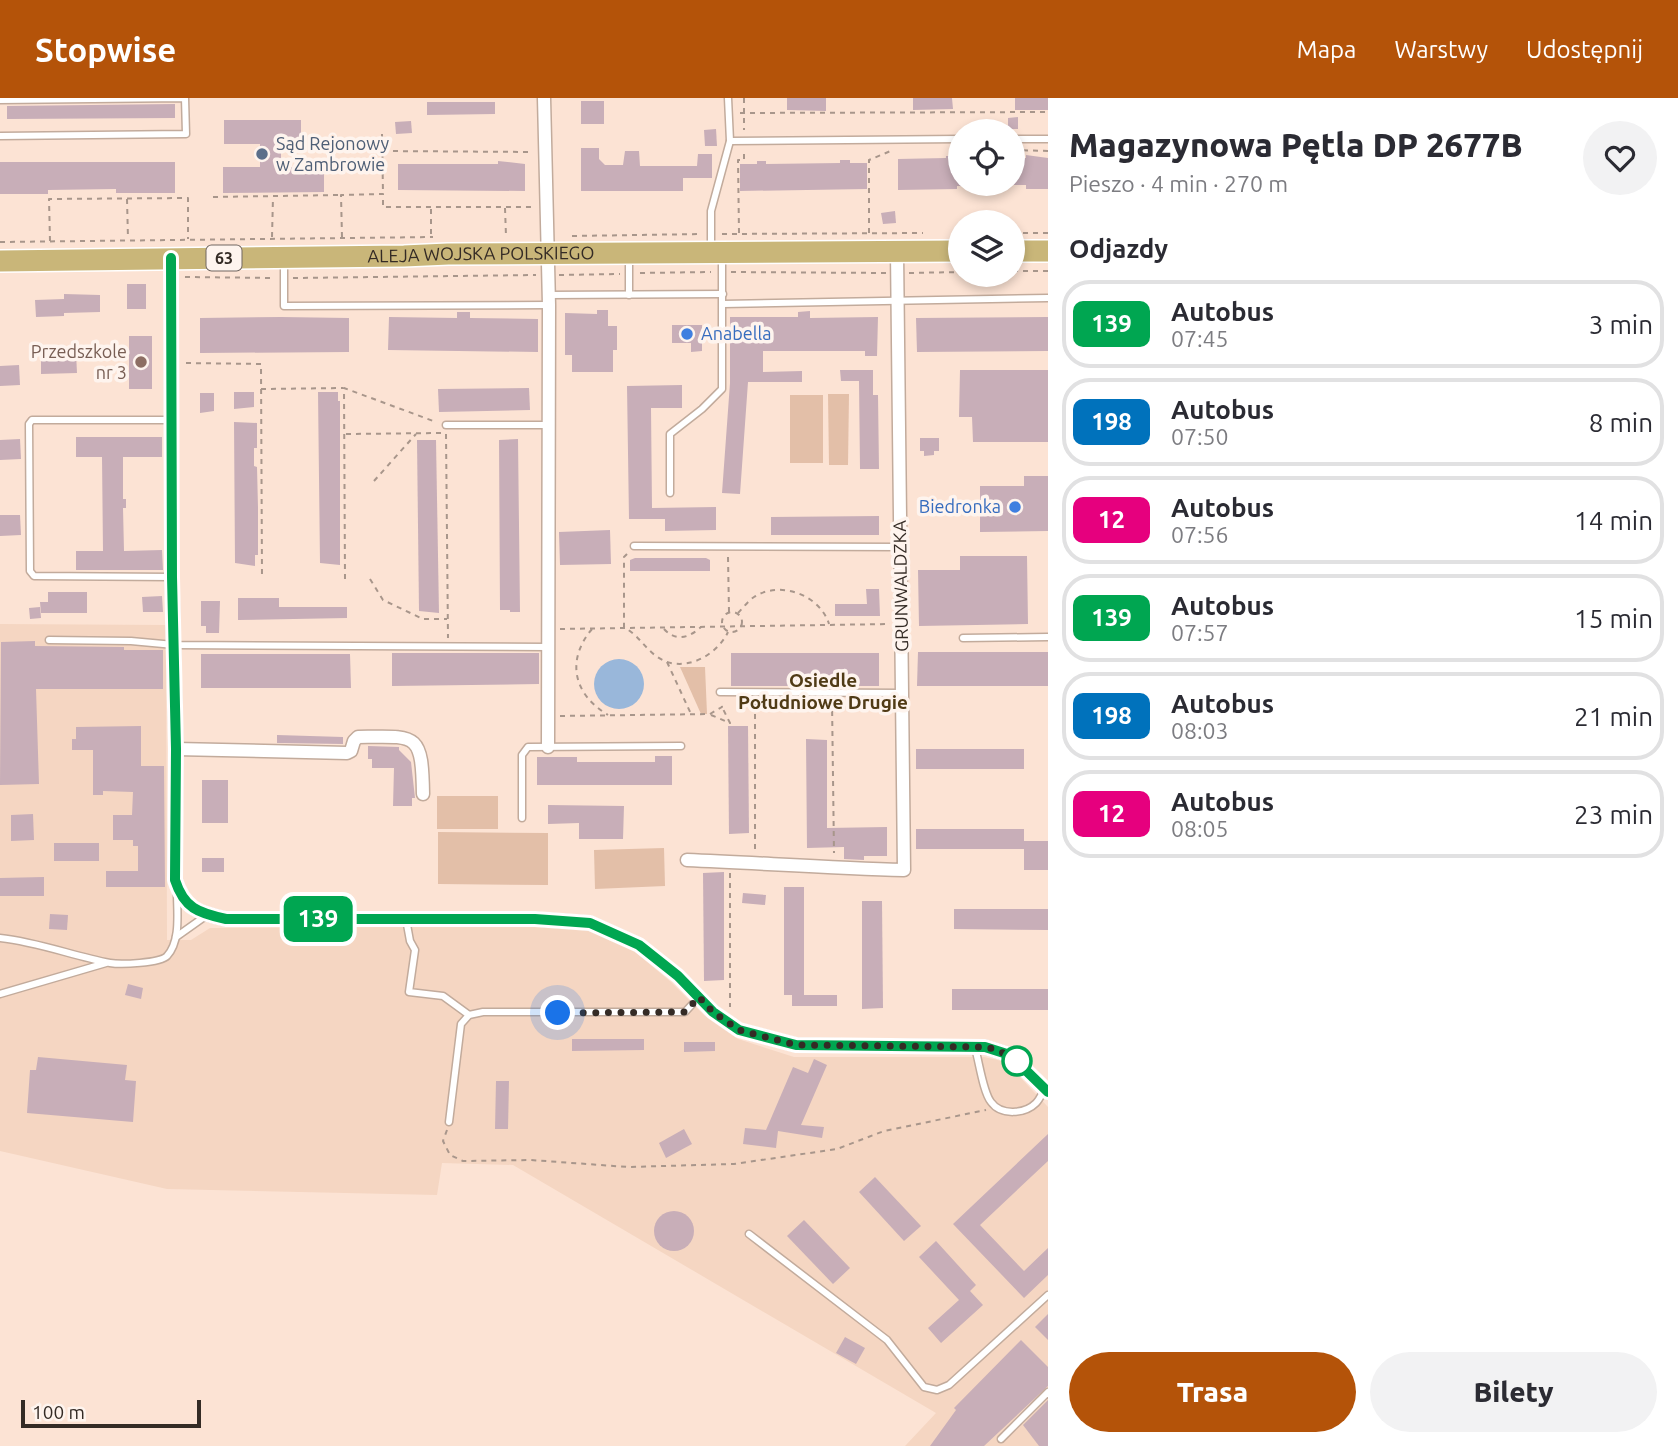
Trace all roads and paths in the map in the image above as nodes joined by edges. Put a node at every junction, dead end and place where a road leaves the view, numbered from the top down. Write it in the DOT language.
graph roads {
  1 [pos="544,98"];
  2 [pos="728,98"];
  3 [pos="744,98"];
  4 [pos="0,100"];
  5 [pos="728,113"];
  6 [pos="744,113"];
  7 [pos="1048,113"];
  8 [pos="382,134"];
  9 [pos="0,136"];
  10 [pos="948,139"];
  11 [pos="1025,139"];
  12 [pos="1048,139"];
  13 [pos="730,141"];
  14 [pos="744,141"];
  15 [pos="897,148"];
  16 [pos="1025,150"];
  17 [pos="383,151"];
  18 [pos="1048,151"];
  19 [pos="538,152"];
  20 [pos="383,194"];
  21 [pos="341,195"];
  22 [pos="273,196"];
  23 [pos="213,197"];
  24 [pos="127,198"];
  25 [pos="505,207"];
  26 [pos="431,208"];
  27 [pos="546,208"];
  28 [pos="1025,233"];
  29 [pos="1048,233"];
  30 [pos="739,234"];
  31 [pos="869,234"];
  32 [pos="506,236"];
  33 [pos="431,237"];
  34 [pos="342,238"];
  35 [pos="272,239"];
  36 [pos="128,240"];
  37 [pos="188,240"];
  38 [pos="50,241"];
  39 [pos="1025,251"];
  40 [pos="1048,251"];
  41 [pos="548,253"];
  42 [pos="948,253"];
  43 [pos="718,259"];
  44 [pos="0,261"];
  45 [pos="897,262"];
  46 [pos="629,263"];
  47 [pos="171,265"];
  48 [pos="284,268"];
  49 [pos="948,270"];
  50 [pos="1025,271"];
  51 [pos="1048,271"];
  52 [pos="548,275"];
  53 [pos="629,295"];
  54 [pos="723,295"];
  55 [pos="1048,298"];
  56 [pos="549,300"];
  57 [pos="898,301"];
  58 [pos="723,304"];
  59 [pos="171,363"];
  60 [pos="344,388"];
  61 [pos="261,389"];
  62 [pos="170,420"];
  63 [pos="446,425"];
  64 [pos="549,425"];
  65 [pos="417,433"];
  66 [pos="345,434"];
  67 [pos="374,481"];
  68 [pos="670,493"];
  69 [pos="728,545"];
  70 [pos="634,546"];
  71 [pos="901,547"];
  72 [pos="172,577"];
  73 [pos="262,578"];
  74 [pos="345,579"];
  75 [pos="370,579"];
  76 [pos="729,612"];
  77 [pos="738,614"];
  78 [pos="447,620"];
  79 [pos="902,623"];
  80 [pos="829,625"];
  81 [pos="702,626"];
  82 [pos="723,626"];
  83 [pos="742,626"];
  84 [pos="624,627"];
  85 [pos="663,627"];
  86 [pos="593,628"];
  87 [pos="548,629"];
  88 [pos="729,632"];
  89 [pos="1048,637"];
  90 [pos="963,638"];
  91 [pos="49,640"];
  92 [pos="174,645"];
  93 [pos="448,646"];
  94 [pos="548,647"];
  95 [pos="667,662"];
  96 [pos="720,692"];
  97 [pos="755,692"];
  98 [pos="832,693"];
  99 [pos="902,693"];
  100 [pos="722,707"];
  101 [pos="710,714"];
  102 [pos="608,715"];
  103 [pos="692,715"];
  104 [pos="548,716"];
  105 [pos="681,746"];
  106 [pos="548,747"];
  107 [pos="176,749"];
  108 [pos="423,794"];
  109 [pos="522,818"];
  110 [pos="687,860"];
  111 [pos="730,862"];
  112 [pos="754,863"];
  113 [pos="834,869"];
  114 [pos="177,888"];
  115 [pos="207,915"];
  116 [pos="406,919"];
  117 [pos="176,937"];
  118 [pos="0,938"];
  119 [pos="110,963"];
  120 [pos="0,993"];
  121 [pos="699,997"];
  122 [pos="469,1015"];
  123 [pos="730,1024"];
  124 [pos="975,1047"];
  125 [pos="1046,1090"];
  126 [pos="997,1107"];
  127 [pos="449,1122"];
  128 [pos="749,1234"];
  129 [pos="1048,1295"];
  130 [pos="1048,1392"];
  131 [pos="1001,1439"];
  1 -- 27 [label="street"];
  2 -- 5 [label="lane"];
  3 -- 6 [label="path"];
  4 -- 9 [label="lane"];
  5 -- 6 [label="path"];
  5 -- 13 [label="lane"];
  6 -- 7 [label="path"];
  6 -- 14 [label="path"];
  8 -- 17 [label="path"];
  10 -- 14 [label="lane"];
  11 -- 12 [label="lane"];
  13 -- 14 [label="lane"];
  13 -- 43 [label="lane"];
  14 -- 30 [label="path"];
  15 -- 31 [label="path"];
  16 -- 18 [label="path"];
  17 -- 19 [label="path"];
  17 -- 20 [label="path"];
  20 -- 21 [label="path"];
  20 -- 26 [label="path"];
  21 -- 22 [label="path"];
  21 -- 34 [label="path"];
  22 -- 23 [label="path"];
  22 -- 35 [label="path"];
  24 -- 36 [label="path"];
  24 -- 37 [label="path"];
  24 -- 38 [label="path"];
  25 -- 26 [label="path"];
  25 -- 27 [label="path"];
  25 -- 32 [label="path"];
  26 -- 33 [label="path"];
  27 -- 41 [label="street"];
  28 -- 29 [label="path"];
  39 -- 40 [label="main road"];
  41 -- 46 [label="main road, ALEJA WOJSKA POLSKIEGO / 63"];
  41 -- 48 [label="main road, ALEJA WOJSKA POLSKIEGO / 63"];
  41 -- 52 [label="street"];
  42 -- 45 [label="main road, ALEJA WOJSKA POLSKIEGO / 63"];
  43 -- 45 [label="main road, ALEJA WOJSKA POLSKIEGO / 63"];
  43 -- 45 [label="path"];
  43 -- 46 [label="main road, ALEJA WOJSKA POLSKIEGO / 63"];
  43 -- 46 [label="path"];
  43 -- 54 [label="lane"];
  44 -- 47 [label="main road, ALEJA WOJSKA POLSKIEGO / 63"];
  45 -- 49 [label="path"];
  45 -- 57 [label="street, GRUNWALDZKA"];
  46 -- 52 [label="path"];
  46 -- 53 [label="lane"];
  47 -- 48 [label="main road, ALEJA WOJSKA POLSKIEGO / 63"];
  47 -- 48 [label="path"];
  47 -- 59 [label="street"];
  48 -- 52 [label="path"];
  48 -- 56 [label="lane"];
  50 -- 51 [label="path"];
  52 -- 56 [label="street"];
  53 -- 54 [label="lane"];
  53 -- 56 [label="lane"];
  54 -- 58 [label="lane"];
  55 -- 57 [label="lane"];
  56 -- 64 [label="street"];
  57 -- 58 [label="lane"];
  57 -- 71 [label="street, GRUNWALDZKA"];
  58 -- 68 [label="lane"];
  59 -- 61 [label="path"];
  59 -- 62 [label="street"];
  60 -- 61 [label="path"];
  60 -- 63 [label="path"];
  60 -- 66 [label="path"];
  61 -- 73 [label="path"];
  62 -- 72 [label="street"];
  62 -- 72 [label="lane"];
  63 -- 64 [label="lane"];
  64 -- 87 [label="street"];
  65 -- 66 [label="path"];
  65 -- 67 [label="path"];
  65 -- 78 [label="path"];
  66 -- 74 [label="path"];
  69 -- 70 [label="lane"];
  69 -- 71 [label="lane"];
  69 -- 76 [label="path"];
  70 -- 84 [label="path"];
  71 -- 79 [label="street, GRUNWALDZKA"];
  72 -- 92 [label="street"];
  75 -- 78 [label="path"];
  76 -- 77 [label="path"];
  76 -- 82 [label="path"];
  77 -- 80 [label="path"];
  77 -- 83 [label="path"];
  78 -- 93 [label="path"];
  79 -- 80 [label="path"];
  79 -- 99 [label="street, GRUNWALDZKA"];
  80 -- 83 [label="path"];
  81 -- 82 [label="path"];
  81 -- 85 [label="path"];
  81 -- 85 [label="path"];
  82 -- 83 [label="path"];
  82 -- 88 [label="path"];
  83 -- 88 [label="path"];
  84 -- 85 [label="path"];
  84 -- 86 [label="path"];
  84 -- 95 [label="path"];
  86 -- 87 [label="path"];
  86 -- 102 [label="path"];
  87 -- 94 [label="street"];
  88 -- 95 [label="path"];
  89 -- 90 [label="lane"];
  91 -- 92 [label="lane"];
  92 -- 93 [label="lane"];
  92 -- 107 [label="street"];
  93 -- 94 [label="lane"];
  94 -- 104 [label="street"];
  95 -- 103 [label="path"];
  96 -- 97 [label="lane"];
  96 -- 100 [label="path"];
  97 -- 98 [label="lane"];
  97 -- 112 [label="path"];
  98 -- 99 [label="lane"];
  98 -- 113 [label="path"];
  99 -- 113 [label="street, GRUNWALDZKA"];
  100 -- 101 [label="path"];
  100 -- 101 [label="path"];
  101 -- 103 [label="path"];
  102 -- 103 [label="path"];
  102 -- 104 [label="path"];
  104 -- 106 [label="street"];
  105 -- 106 [label="lane"];
  106 -- 109 [label="lane"];
  107 -- 108 [label="street"];
  107 -- 114 [label="street"];
  110 -- 111 [label="street, GRUNWALDZKA"];
  111 -- 112 [label="street, GRUNWALDZKA"];
  111 -- 123 [label="path"];
  112 -- 113 [label="street, GRUNWALDZKA"];
  114 -- 115 [label="street"];
  114 -- 117 [label="lane"];
  115 -- 116 [label="street"];
  115 -- 117 [label="lane"];
  116 -- 121 [label="street"];
  116 -- 122 [label="lane"];
  117 -- 119 [label="lane"];
  118 -- 119 [label="lane"];
  119 -- 120 [label="lane"];
  121 -- 122 [label="lane"];
  121 -- 123 [label="street"];
  122 -- 127 [label="lane"];
  123 -- 124 [label="street"];
  124 -- 125 [label="street"];
  124 -- 126 [label="lane"];
  125 -- 126 [label="lane"];
  126 -- 127 [label="path"];
  128 -- 129 [label="lane"];
  130 -- 131 [label="lane"];
}
